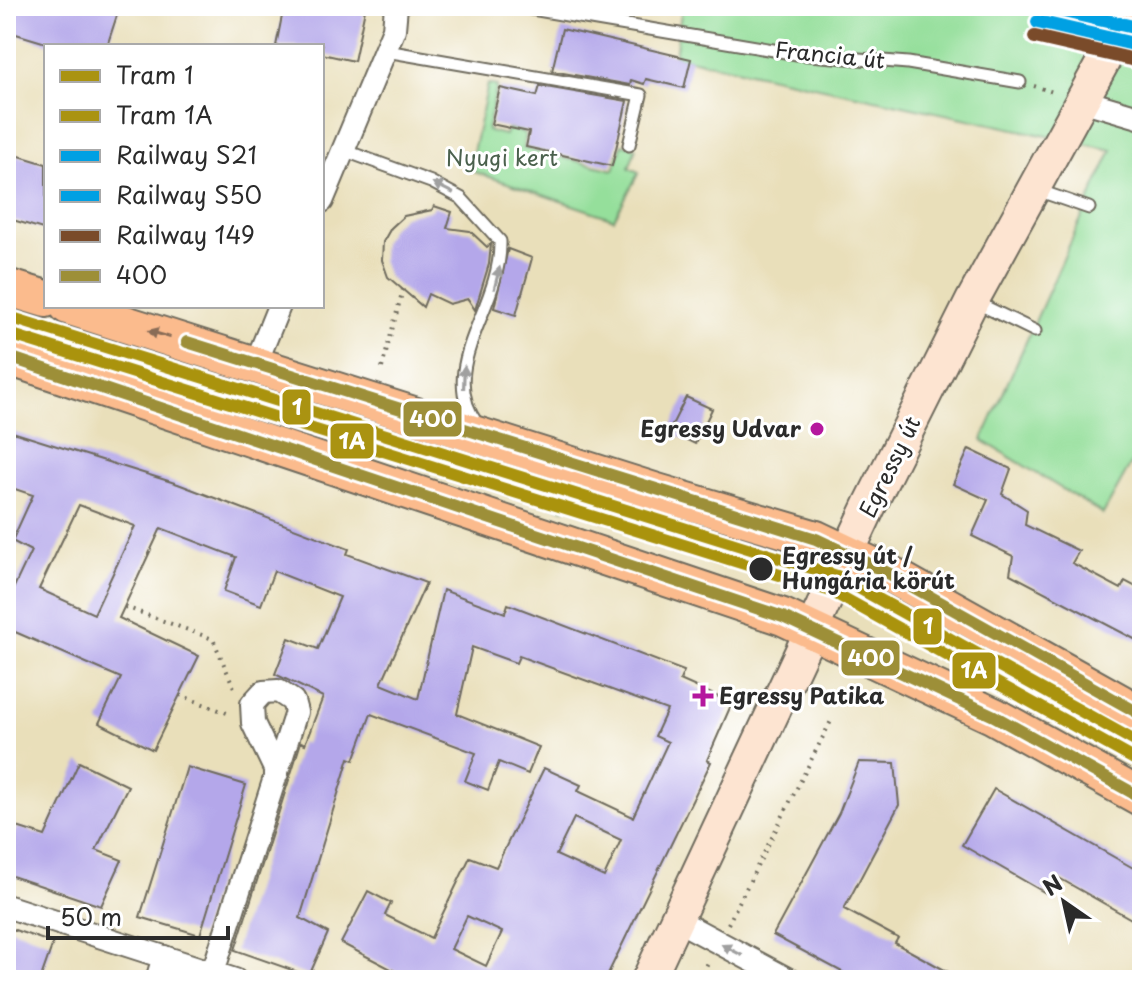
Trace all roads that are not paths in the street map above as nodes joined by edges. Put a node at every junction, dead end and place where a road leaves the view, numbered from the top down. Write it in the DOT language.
graph roads {
  1 [pos="396,6"];
  2 [pos="514,6"];
  3 [pos="1129,6"];
  4 [pos="386,51"];
  5 [pos="1020,82"];
  6 [pos="1081,100"];
  7 [pos="1142,118"];
  8 [pos="629,145"];
  9 [pos="343,150"];
  10 [pos="1033,188"];
  11 [pos="324,196"];
  12 [pos="1089,208"];
  13 [pos="6,287"];
  14 [pos="44,298"];
  15 [pos="972,301"];
  16 [pos="75,308"];
  17 [pos="278,308"];
  18 [pos="1035,331"];
  19 [pos="6,356"];
  20 [pos="256,363"];
  21 [pos="488,438"];
  22 [pos="847,553"];
  23 [pos="811,630"];
  24 [pos="1142,715"];
  25 [pos="277,773"];
  26 [pos="1142,798"];
  27 [pos="6,906"];
  28 [pos="675,919"];
  29 [pos="164,957"];
  30 [pos="213,972"];
  31 [pos="157,980"];
  32 [pos="235,980"];
  33 [pos="648,980"];
  34 [pos="789,980"];
  1 -- 4 [label="street"];
  2 -- 5 [label="lane, Francia út"];
  3 -- 6 [label="street, Egressy út"];
  4 -- 8 [label="lane"];
  4 -- 9 [label="street"];
  6 -- 7 [label="street"];
  6 -- 10 [label="street, Egressy út"];
  9 -- 11 [label="street"];
  21 -- 9 [label="lane, one-way"];
  10 -- 12 [label="lane"];
  10 -- 15 [label="street, Egressy út"];
  13 -- 14 [label="main road"];
  15 -- 18 [label="lane"];
  15 -- 22 [label="street, Egressy út"];
  20 -- 16 [label="main road, one-way"];
  17 -- 20 [label="street"];
  19 -- 23 [label="main road"];
  20 -- 21 [label="main road"];
  21 -- 22 [label="main road"];
  22 -- 23 [label="street, Egressy út"];
  22 -- 24 [label="main road"];
  23 -- 26 [label="main road"];
  23 -- 28 [label="street, Egressy út"];
  25 -- 25 [label="street"];
  25 -- 30 [label="street"];
  27 -- 29 [label="street"];
  28 -- 33 [label="street, Egressy út"];
  34 -- 28 [label="street, one-way"];
  29 -- 30 [label="street"];
  29 -- 31 [label="street"];
  30 -- 32 [label="street"];
}
